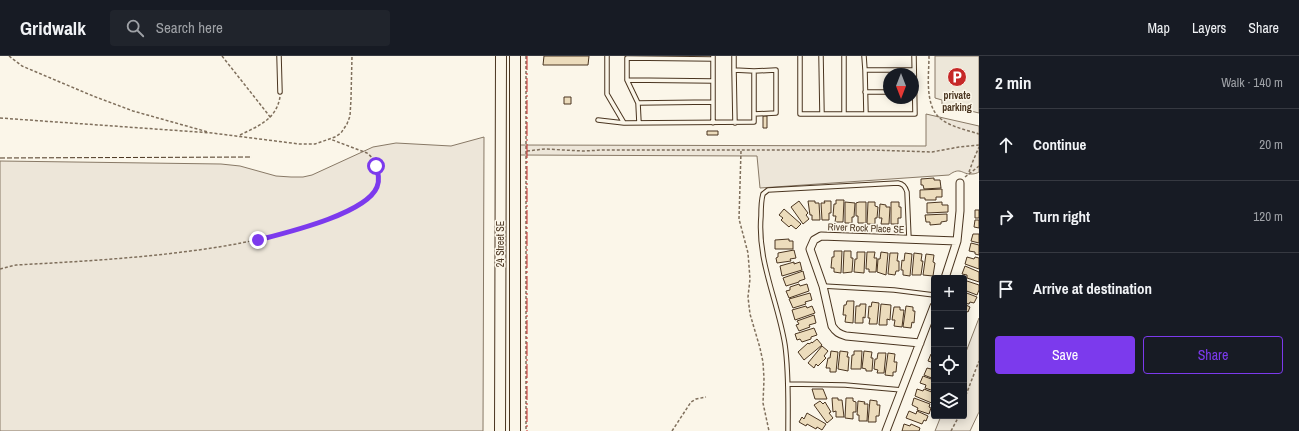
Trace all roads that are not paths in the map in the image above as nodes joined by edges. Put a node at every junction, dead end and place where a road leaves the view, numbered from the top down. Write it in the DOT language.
graph roads {
  1 [pos="279,56"];
  2 [pos="501,56"];
  3 [pos="515,56"];
  4 [pos="607,56"];
  5 [pos="734,56"];
  6 [pos="800,56"];
  7 [pos="821,56"];
  8 [pos="844,56"];
  9 [pos="864,56"];
  10 [pos="914,56"];
  11 [pos="713,58"];
  12 [pos="914,68"];
  13 [pos="734,70"];
  14 [pos="865,70"];
  15 [pos="883,70"];
  16 [pos="754,71"];
  17 [pos="627,80"];
  18 [pos="713,81"];
  19 [pos="280,92"];
  20 [pos="865,92"];
  21 [pos="883,92"];
  22 [pos="713,102"];
  23 [pos="638,103"];
  24 [pos="915,104"];
  25 [pos="754,114"];
  26 [pos="822,114"];
  27 [pos="844,114"];
  28 [pos="866,114"];
  29 [pos="598,120"];
  30 [pos="624,123"];
  31 [pos="639,123"];
  32 [pos="713,123"];
  33 [pos="735,123"];
  34 [pos="960,183"];
  35 [pos="909,239"];
  36 [pos="957,241"];
  37 [pos="946,275"];
  38 [pos="823,286"];
  39 [pos="931,295"];
  40 [pos="932,311"];
  41 [pos="920,343"];
  42 [pos="788,384"];
  43 [pos="902,390"];
  44 [pos="500,431"];
  45 [pos="515,431"];
  46 [pos="788,431"];
  47 [pos="886,431"];
  1 -- 19 [label="lane"];
  2 -- 44 [label="main road, 24 Street SE"];
  3 -- 45 [label="main road, 24 Street SE"];
  4 -- 30 [label="lane"];
  5 -- 13 [label="lane"];
  6 -- 26 [label="lane"];
  7 -- 26 [label="lane"];
  8 -- 27 [label="lane"];
  9 -- 14 [label="lane"];
  10 -- 12 [label="lane"];
  11 -- 17 [label="lane"];
  11 -- 18 [label="lane"];
  13 -- 16 [label="lane"];
  13 -- 33 [label="lane"];
  14 -- 15 [label="lane"];
  14 -- 20 [label="lane"];
  16 -- 25 [label="lane"];
  16 -- 25 [label="lane"];
  17 -- 18 [label="lane"];
  17 -- 23 [label="lane"];
  18 -- 22 [label="lane"];
  20 -- 21 [label="lane"];
  20 -- 28 [label="lane"];
  22 -- 23 [label="lane"];
  22 -- 32 [label="lane"];
  23 -- 31 [label="lane"];
  24 -- 28 [label="lane"];
  25 -- 33 [label="lane"];
  26 -- 27 [label="lane"];
  27 -- 28 [label="lane"];
  29 -- 30 [label="lane"];
  30 -- 31 [label="lane"];
  31 -- 32 [label="lane"];
  32 -- 33 [label="lane"];
  34 -- 36 [label="street"];
  35 -- 36 [label="street, River Rock Place SE"];
  35 -- 38 [label="street, River Rock Place SE"];
  35 -- 42 [label="lane"];
  36 -- 37 [label="street"];
  38 -- 39 [label="lane"];
  38 -- 41 [label="street, River Rock Place SE"];
  40 -- 41 [label="street"];
  41 -- 43 [label="street"];
  42 -- 43 [label="lane"];
  42 -- 46 [label="lane"];
  43 -- 47 [label="street"];
}
